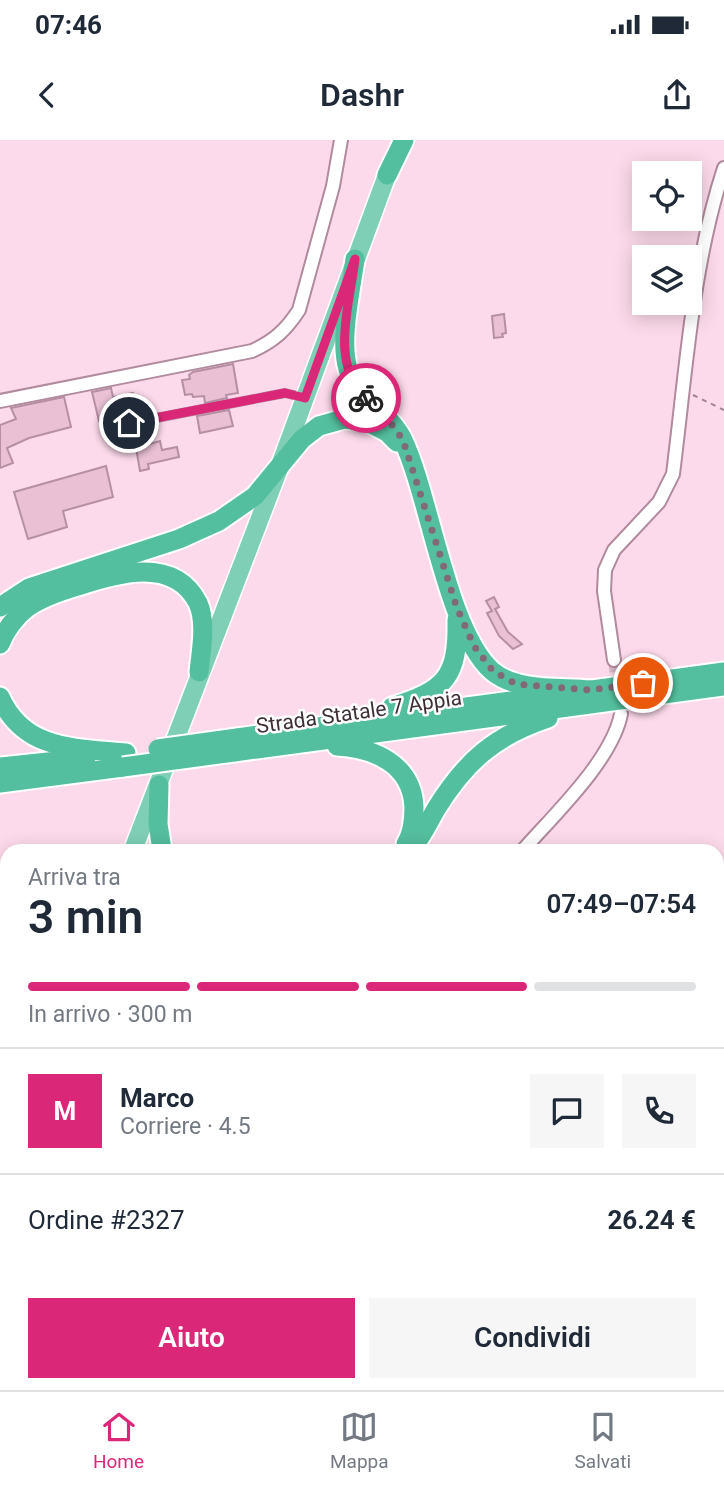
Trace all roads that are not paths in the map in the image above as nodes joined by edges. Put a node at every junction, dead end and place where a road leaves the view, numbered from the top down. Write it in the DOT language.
graph roads {
  1 [pos="341,140"];
  2 [pos="401,140"];
  3 [pos="724,168"];
  4 [pos="387,175"];
  5 [pos="355,259"];
  6 [pos="305,398"];
  7 [pos="0,401"];
  8 [pos="104,428"];
  9 [pos="410,462"];
  10 [pos="278,471"];
  11 [pos="0,607"];
  12 [pos="457,608"];
  13 [pos="0,644"];
  14 [pos="614,660"];
  15 [pos="200,672"];
  16 [pos="724,672"];
  17 [pos="724,686"];
  18 [pos="0,697"];
  19 [pos="591,697"];
  20 [pos="621,714"];
  21 [pos="345,723"];
  22 [pos="297,744"];
  23 [pos="235,745"];
  24 [pos="124,760"];
  25 [pos="0,767"];
  26 [pos="0,783"];
  27 [pos="159,785"];
  28 [pos="136,844"];
  29 [pos="161,844"];
  30 [pos="405,844"];
  31 [pos="414,844"];
  32 [pos="528,844"];
  1 -- 7 [label="street"];
  2 -- 4 [label="highway"];
  3 -- 14 [label="street"];
  4 -- 5 [label="main road"];
  5 -- 6 [label="main road"];
  5 -- 9 [label="highway"];
  6 -- 8 [label="lane"];
  6 -- 10 [label="main road"];
  9 -- 10 [label="highway"];
  9 -- 12 [label="highway"];
  10 -- 11 [label="highway"];
  10 -- 15 [label="main road"];
  12 -- 19 [label="highway"];
  12 -- 21 [label="highway"];
  13 -- 15 [label="highway"];
  15 -- 27 [label="main road"];
  16 -- 19 [label="highway, Strada Statale 7 Appia"];
  17 -- 19 [label="highway, Strada Statale 7 Appia"];
  18 -- 24 [label="highway"];
  19 -- 21 [label="highway, Strada Statale 7 Appia"];
  19 -- 22 [label="highway, Strada Statale 7 Appia"];
  19 -- 31 [label="highway"];
  20 -- 32 [label="street"];
  21 -- 23 [label="highway, Strada Statale 7 Appia"];
  22 -- 23 [label="highway, Strada Statale 7 Appia"];
  22 -- 30 [label="highway"];
  23 -- 24 [label="highway, Strada Statale 7 Appia, bridge"];
  24 -- 25 [label="highway, Strada Statale 7 Appia"];
  24 -- 26 [label="highway, Strada Statale 7 Appia"];
  27 -- 28 [label="main road"];
  27 -- 29 [label="highway"];
}
